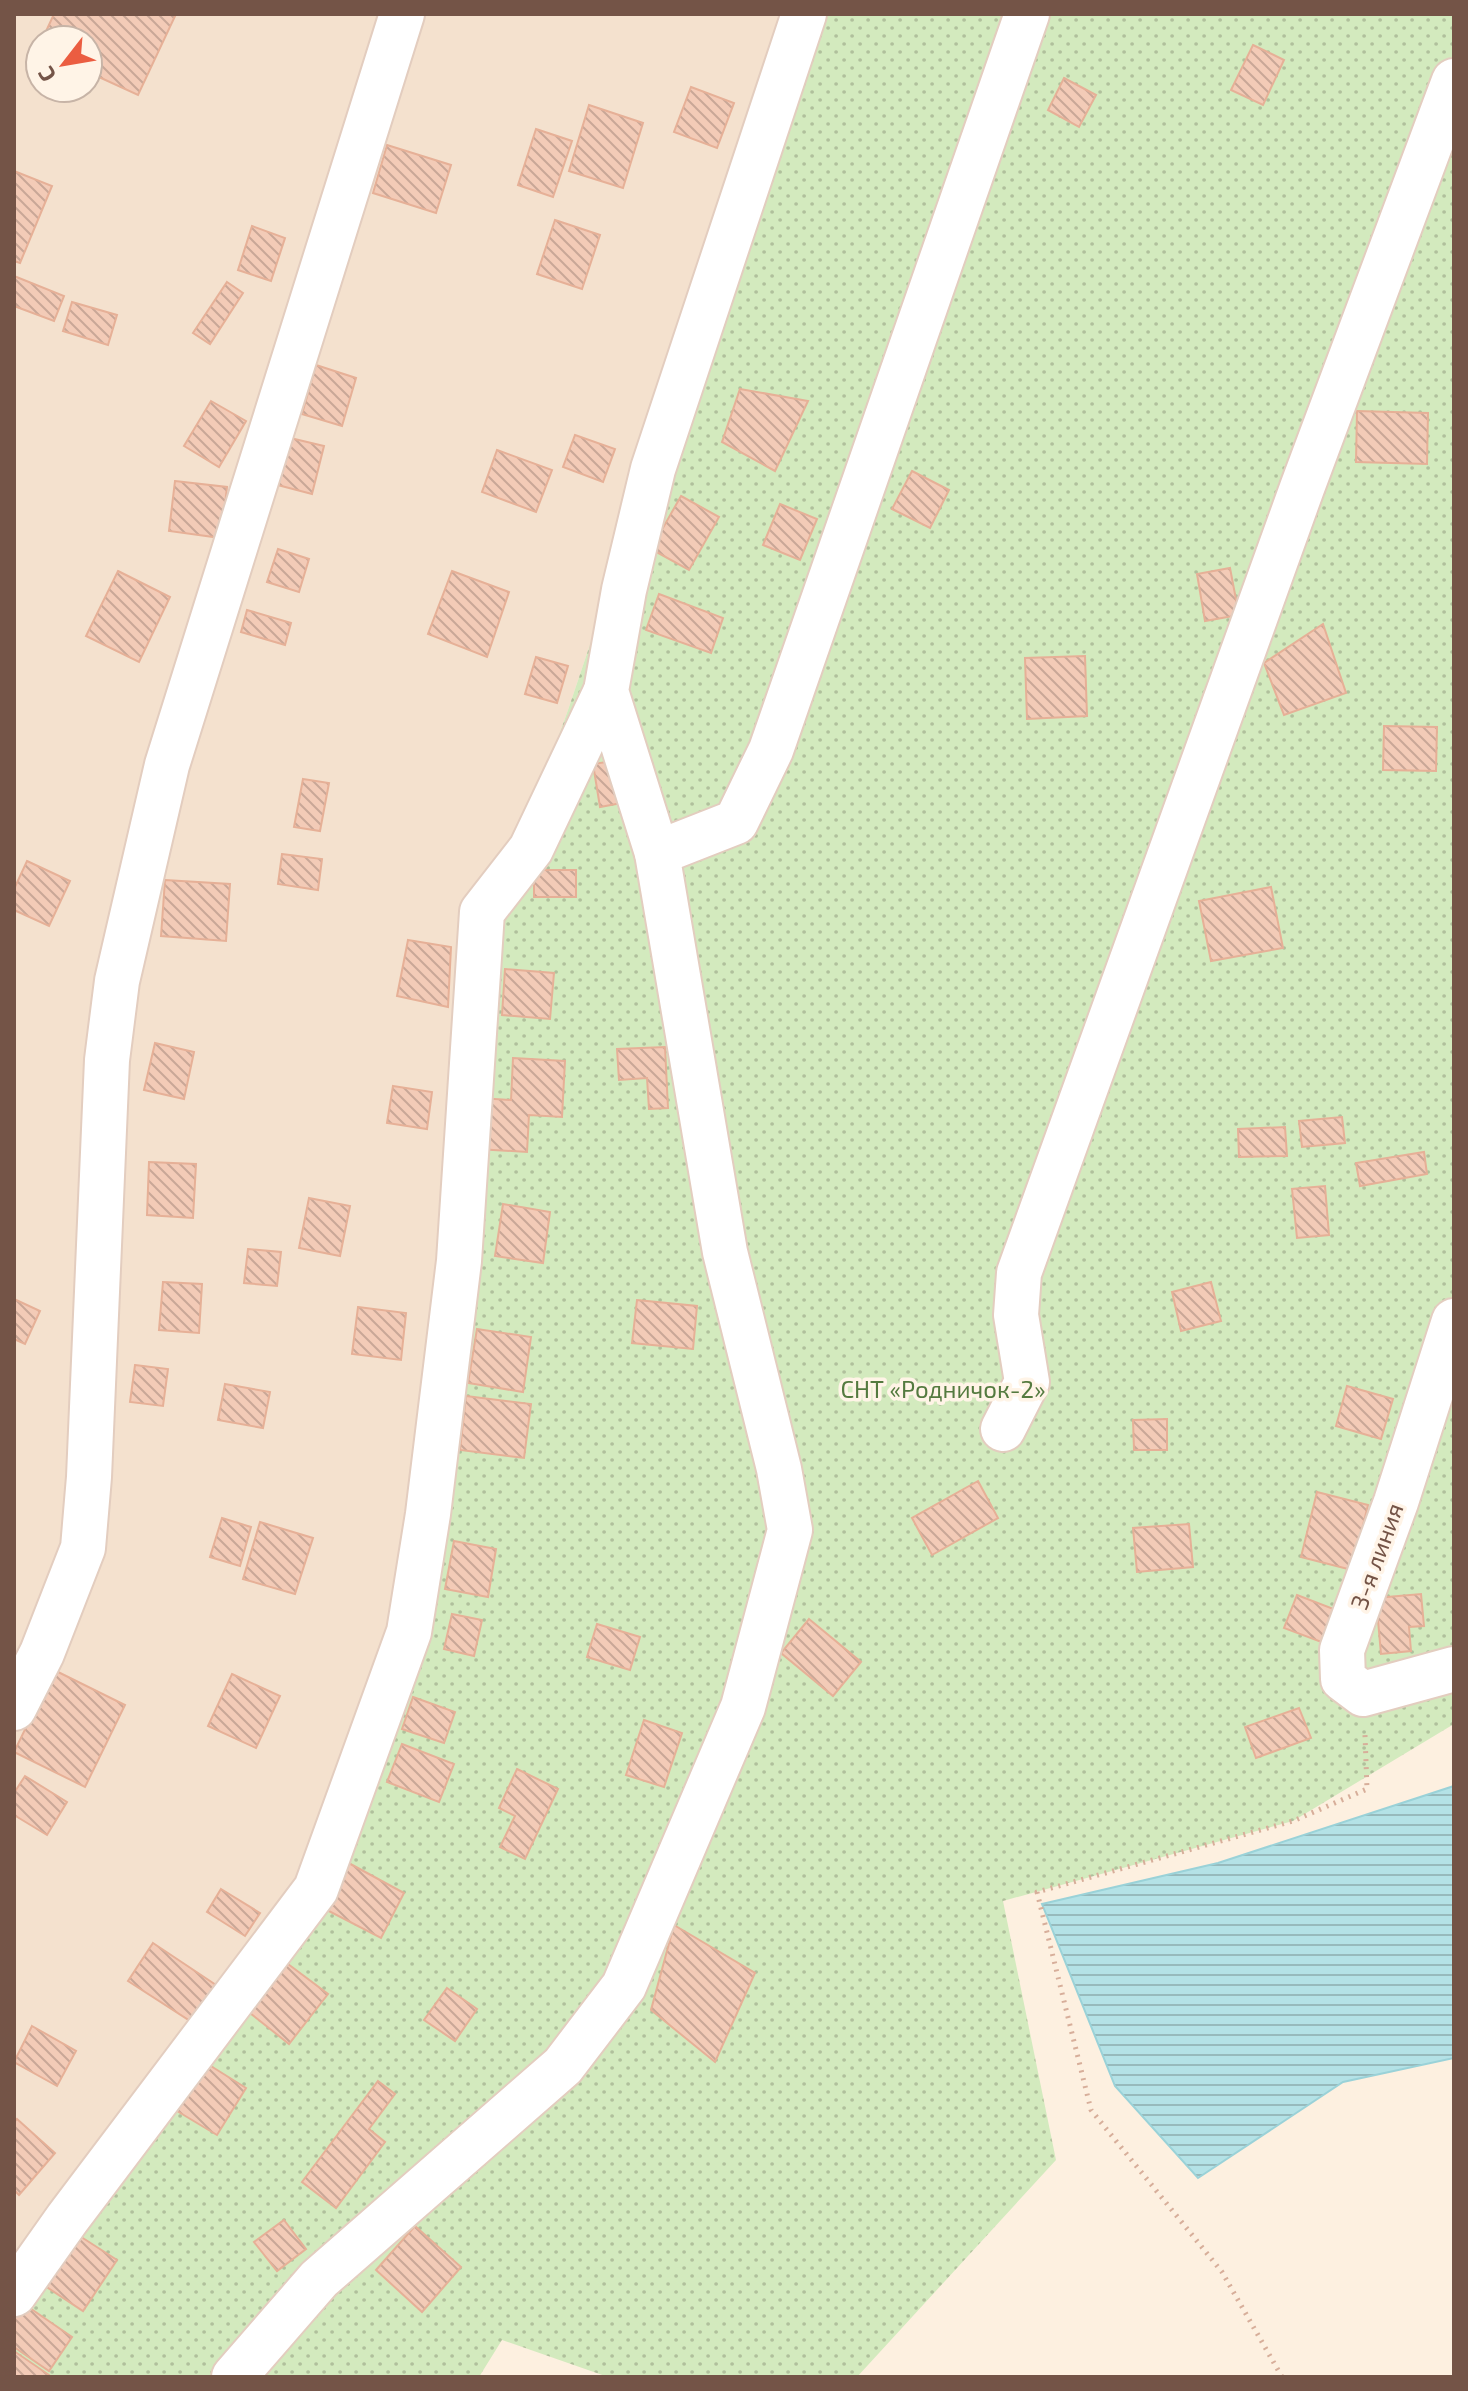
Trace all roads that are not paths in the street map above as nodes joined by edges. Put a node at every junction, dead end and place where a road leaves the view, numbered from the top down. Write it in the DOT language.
graph roads {
  1 [pos="402,14"];
  2 [pos="804,14"];
  3 [pos="1027,14"];
  4 [pos="1454,81"];
  5 [pos="606,691"];
  6 [pos="657,853"];
  7 [pos="1454,1321"];
  8 [pos="1003,1429"];
  9 [pos="1454,1669"];
  10 [pos="14,1708"];
  11 [pos="14,2294"];
  12 [pos="234,2377"];
  1 -- 10 [label="lane"];
  2 -- 5 [label="lane"];
  3 -- 6 [label="lane"];
  4 -- 8 [label="lane"];
  5 -- 6 [label="lane"];
  5 -- 11 [label="lane"];
  6 -- 12 [label="lane"];
  7 -- 9 [label="lane, 3-я линия"];
}
